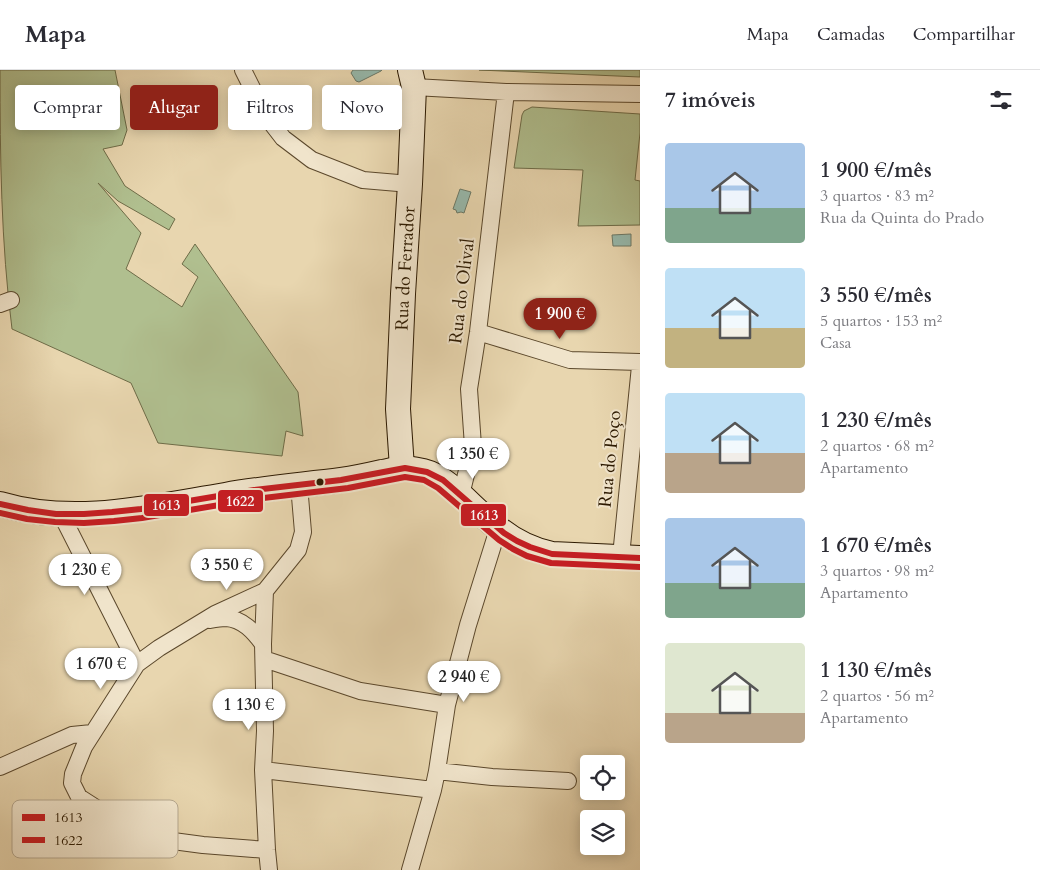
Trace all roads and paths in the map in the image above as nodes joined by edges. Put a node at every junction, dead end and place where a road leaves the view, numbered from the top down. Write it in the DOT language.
graph roads {
  1 [pos="243,70"];
  2 [pos="412,78"];
  3 [pos="506,92"];
  4 [pos="640,94"];
  5 [pos="410,184"];
  6 [pos="478,332"];
  7 [pos="640,362"];
  8 [pos="640,366"];
  9 [pos="402,468"];
  10 [pos="299,486"];
  11 [pos="461,495"];
  12 [pos="0,504"];
  13 [pos="61,514"];
  14 [pos="498,529"];
  15 [pos="630,557"];
  16 [pos="265,591"];
  17 [pos="205,620"];
  18 [pos="263,652"];
  19 [pos="137,664"];
  20 [pos="447,705"];
  21 [pos="92,733"];
  22 [pos="0,767"];
  23 [pos="263,770"];
  24 [pos="437,771"];
  25 [pos="568,781"];
  26 [pos="433,790"];
  27 [pos="81,800"];
  28 [pos="178,842"];
  29 [pos="267,850"];
  30 [pos="270,870"];
  31 [pos="410,870"];
  1 -- 5 [label="street"];
  2 -- 3 [label="street"];
  2 -- 5 [label="main road, Rua do Ferrador"];
  3 -- 4 [label="street"];
  3 -- 6 [label="street, Rua do Olival"];
  5 -- 9 [label="main road, Rua do Ferrador"];
  6 -- 7 [label="street"];
  6 -- 11 [label="street, Rua do Olival"];
  8 -- 15 [label="street, Rua do Poço"];
  9 -- 10 [label="main road"];
  9 -- 11 [label="main road"];
  10 -- 13 [label="main road"];
  10 -- 16 [label="street"];
  11 -- 14 [label="main road"];
  12 -- 13 [label="main road"];
  13 -- 19 [label="street"];
  14 -- 15 [label="main road"];
  14 -- 20 [label="street"];
  16 -- 17 [label="street"];
  16 -- 18 [label="street"];
  17 -- 18 [label="street"];
  17 -- 19 [label="street"];
  18 -- 20 [label="street"];
  18 -- 23 [label="street"];
  19 -- 21 [label="street"];
  20 -- 24 [label="street"];
  21 -- 22 [label="street"];
  21 -- 27 [label="street"];
  23 -- 26 [label="street"];
  23 -- 29 [label="street"];
  24 -- 25 [label="street"];
  24 -- 26 [label="street"];
  26 -- 31 [label="street"];
  28 -- 29 [label="street"];
  29 -- 30 [label="street"];
}
